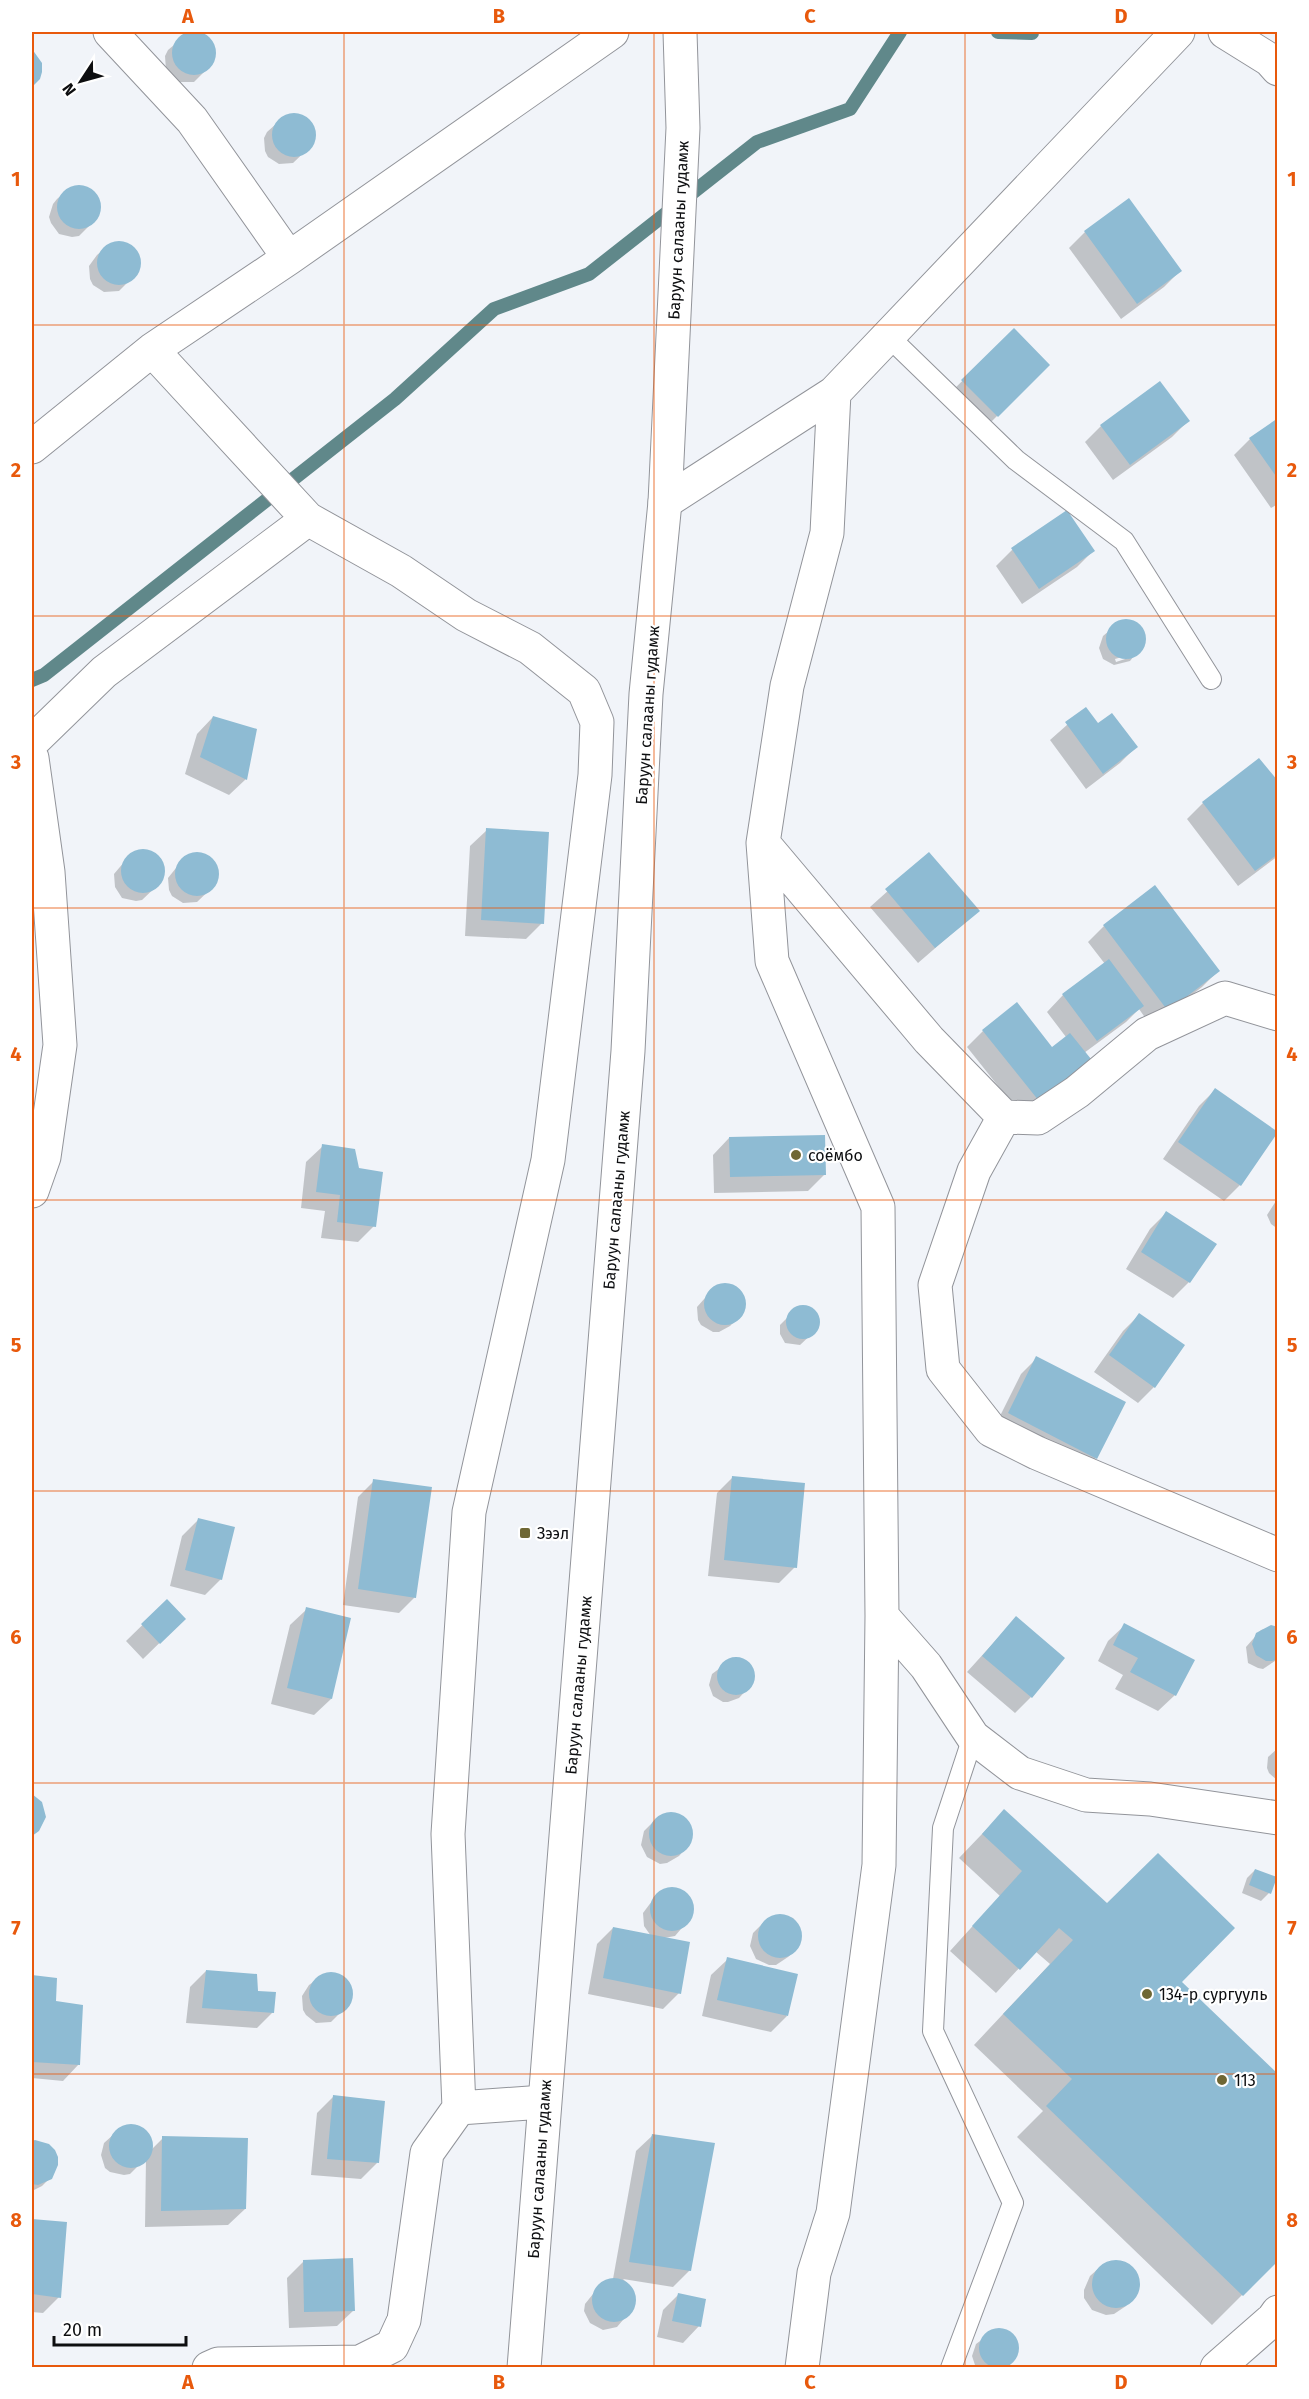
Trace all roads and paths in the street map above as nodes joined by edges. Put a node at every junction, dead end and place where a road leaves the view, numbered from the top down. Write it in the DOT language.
graph roads {
  1 [pos="110,32"];
  2 [pos="612,32"];
  3 [pos="680,32"];
  4 [pos="1178,32"];
  5 [pos="1226,32"];
  6 [pos="1278,69"];
  7 [pos="289,258"];
  8 [pos="888,336"];
  9 [pos="152,350"];
  10 [pos="834,393"];
  11 [pos="32,447"];
  12 [pos="664,502"];
  13 [pos="308,519"];
  14 [pos="1211,679"];
  15 [pos="32,742"];
  16 [pos="32,758"];
  17 [pos="763,843"];
  18 [pos="1278,1014"];
  19 [pos="1004,1116"];
  20 [pos="32,1191"];
  21 [pos="1278,1555"];
  22 [pos="882,1616"];
  23 [pos="973,1737"];
  24 [pos="1278,1818"];
  25 [pos="544,2102"];
  26 [pos="459,2108"];
  27 [pos="1278,2312"];
  28 [pos="208,2367"];
  29 [pos="524,2367"];
  30 [pos="802,2367"];
  31 [pos="951,2367"];
  32 [pos="1217,2367"];
  1 -- 7 [label="street"];
  2 -- 7 [label="street"];
  3 -- 12 [label="street, Баруун салааны гудамж"];
  4 -- 8 [label="street"];
  5 -- 6 [label="street"];
  7 -- 9 [label="street"];
  8 -- 10 [label="street"];
  8 -- 14 [label="lane"];
  9 -- 11 [label="street"];
  9 -- 13 [label="street"];
  10 -- 12 [label="street"];
  10 -- 17 [label="street"];
  12 -- 25 [label="street, Баруун салааны гудамж"];
  13 -- 15 [label="street"];
  13 -- 26 [label="street"];
  16 -- 20 [label="street"];
  17 -- 19 [label="street"];
  17 -- 22 [label="street"];
  18 -- 19 [label="street"];
  19 -- 21 [label="street"];
  22 -- 23 [label="street"];
  22 -- 30 [label="street"];
  23 -- 24 [label="street"];
  23 -- 31 [label="lane"];
  25 -- 26 [label="street"];
  25 -- 29 [label="street, Баруун салааны гудамж"];
  26 -- 28 [label="street"];
  27 -- 32 [label="street"];
}
